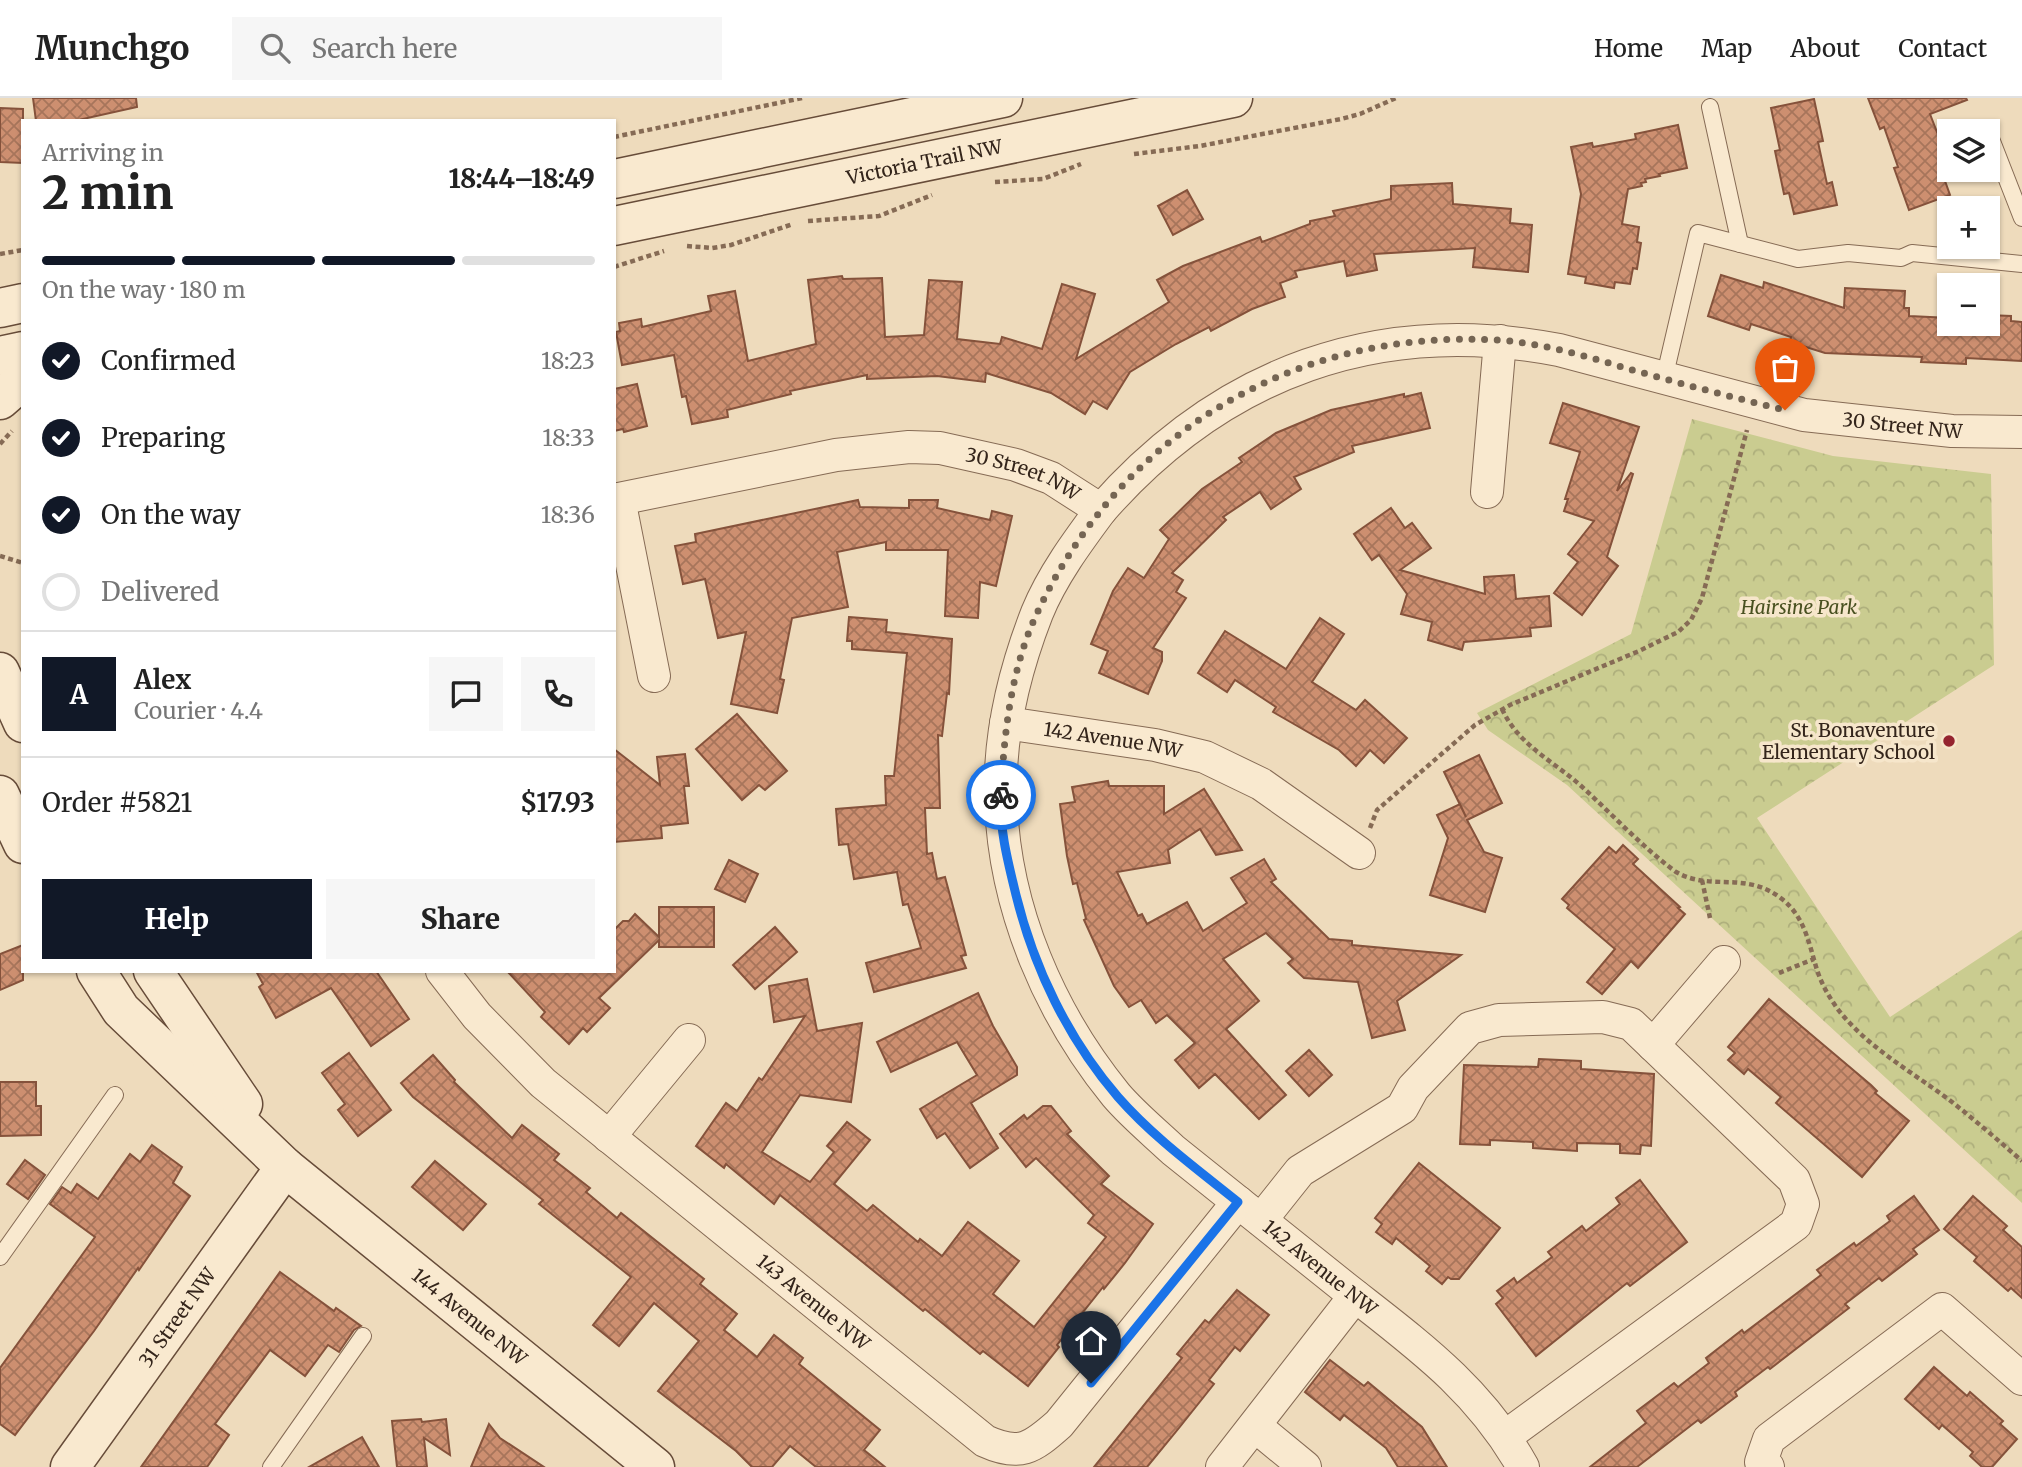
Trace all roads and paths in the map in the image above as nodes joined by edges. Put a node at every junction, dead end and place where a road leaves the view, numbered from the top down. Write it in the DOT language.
graph roads {
  1 [pos="802,98"];
  2 [pos="1003,98"];
  3 [pos="1233,98"];
  4 [pos="1396,98"];
  5 [pos="1710,107"];
  6 [pos="616,138"];
  7 [pos="1126,155"];
  8 [pos="1089,161"];
  9 [pos="2000,162"];
  10 [pos="616,179"];
  11 [pos="991,182"];
  12 [pos="934,194"];
  13 [pos="2022,218"];
  14 [pos="616,226"];
  15 [pos="1740,244"];
  16 [pos="680,246"];
  17 [pos="670,249"];
  18 [pos="21,250"];
  19 [pos="0,254"];
  20 [pos="2022,264"];
  21 [pos="616,266"];
  22 [pos="0,284"];
  23 [pos="21,284"];
  24 [pos="21,303"];
  25 [pos="0,308"];
  26 [pos="1500,341"];
  27 [pos="21,351"];
  28 [pos="0,356"];
  29 [pos="1664,379"];
  30 [pos="21,382"];
  31 [pos="0,400"];
  32 [pos="1746,430"];
  33 [pos="2022,432"];
  34 [pos="1488,492"];
  35 [pos="617,500"];
  36 [pos="1101,510"];
  37 [pos="0,556"];
  38 [pos="21,562"];
  39 [pos="0,672"];
  40 [pos="654,676"];
  41 [pos="1502,709"];
  42 [pos="21,719"];
  43 [pos="1006,723"];
  44 [pos="0,795"];
  45 [pos="21,840"];
  46 [pos="1359,853"];
  47 [pos="1702,880"];
  48 [pos="1710,918"];
  49 [pos="1814,959"];
  50 [pos="1724,962"];
  51 [pos="97,973"];
  52 [pos="154,973"];
  53 [pos="444,973"];
  54 [pos="1779,973"];
  55 [pos="689,1040"];
  56 [pos="1653,1045"];
  57 [pos="115,1096"];
  58 [pos="609,1137"];
  59 [pos="2022,1161"];
  60 [pos="285,1167"];
  61 [pos="1249,1211"];
  62 [pos="0,1257"];
  63 [pos="1355,1296"];
  64 [pos="363,1336"];
  65 [pos="2022,1379"];
  66 [pos="1255,1426"];
  67 [pos="1506,1436"];
  68 [pos="70,1467"];
  69 [pos="271,1467"];
  70 [pos="655,1467"];
  71 [pos="1222,1467"];
  72 [pos="1305,1467"];
  73 [pos="1524,1467"];
  74 [pos="1768,1467"];
  1 -- 6 [label="path"];
  2 -- 10 [label="main road"];
  3 -- 14 [label="main road, Victoria Trail NW"];
  4 -- 7 [label="path"];
  5 -- 15 [label="lane"];
  8 -- 11 [label="path"];
  9 -- 13 [label="lane"];
  12 -- 16 [label="path"];
  15 -- 20 [label="lane"];
  15 -- 29 [label="lane"];
  17 -- 21 [label="path"];
  18 -- 19 [label="path"];
  22 -- 23 [label="main road"];
  24 -- 25 [label="main road"];
  26 -- 29 [label="street, 30 Street NW"];
  26 -- 34 [label="street"];
  26 -- 36 [label="street, 30 Street NW"];
  27 -- 28 [label="main road"];
  29 -- 33 [label="street, 30 Street NW"];
  30 -- 31 [label="main road"];
  32 -- 41 [label="path"];
  35 -- 36 [label="street, 30 Street NW"];
  35 -- 40 [label="street, 30 Street NW"];
  36 -- 43 [label="street, 142 Avenue NW"];
  37 -- 38 [label="path"];
  39 -- 42 [label="main road"];
  41 -- 46 [label="path"];
  41 -- 47 [label="path"];
  43 -- 46 [label="street, 142 Avenue NW"];
  43 -- 61 [label="street, 142 Avenue NW"];
  44 -- 45 [label="main road"];
  47 -- 48 [label="path"];
  47 -- 49 [label="path"];
  49 -- 54 [label="path"];
  49 -- 59 [label="path"];
  50 -- 56 [label="street"];
  51 -- 60 [label="main road, 144 Avenue NW"];
  52 -- 60 [label="main road, 144 Avenue NW"];
  53 -- 58 [label="street, 143 Avenue NW"];
  55 -- 58 [label="street"];
  56 -- 61 [label="street"];
  56 -- 67 [label="street"];
  57 -- 62 [label="lane"];
  58 -- 61 [label="street, 143 Avenue NW"];
  60 -- 68 [label="main road, 31 Street NW"];
  60 -- 70 [label="main road, 144 Avenue NW"];
  61 -- 63 [label="street, 142 Avenue NW"];
  63 -- 66 [label="street"];
  63 -- 67 [label="street, 142 Avenue NW"];
  64 -- 69 [label="lane"];
  65 -- 74 [label="street"];
  66 -- 71 [label="street"];
  66 -- 72 [label="street"];
  67 -- 73 [label="street, 142 Avenue NW"];
}
